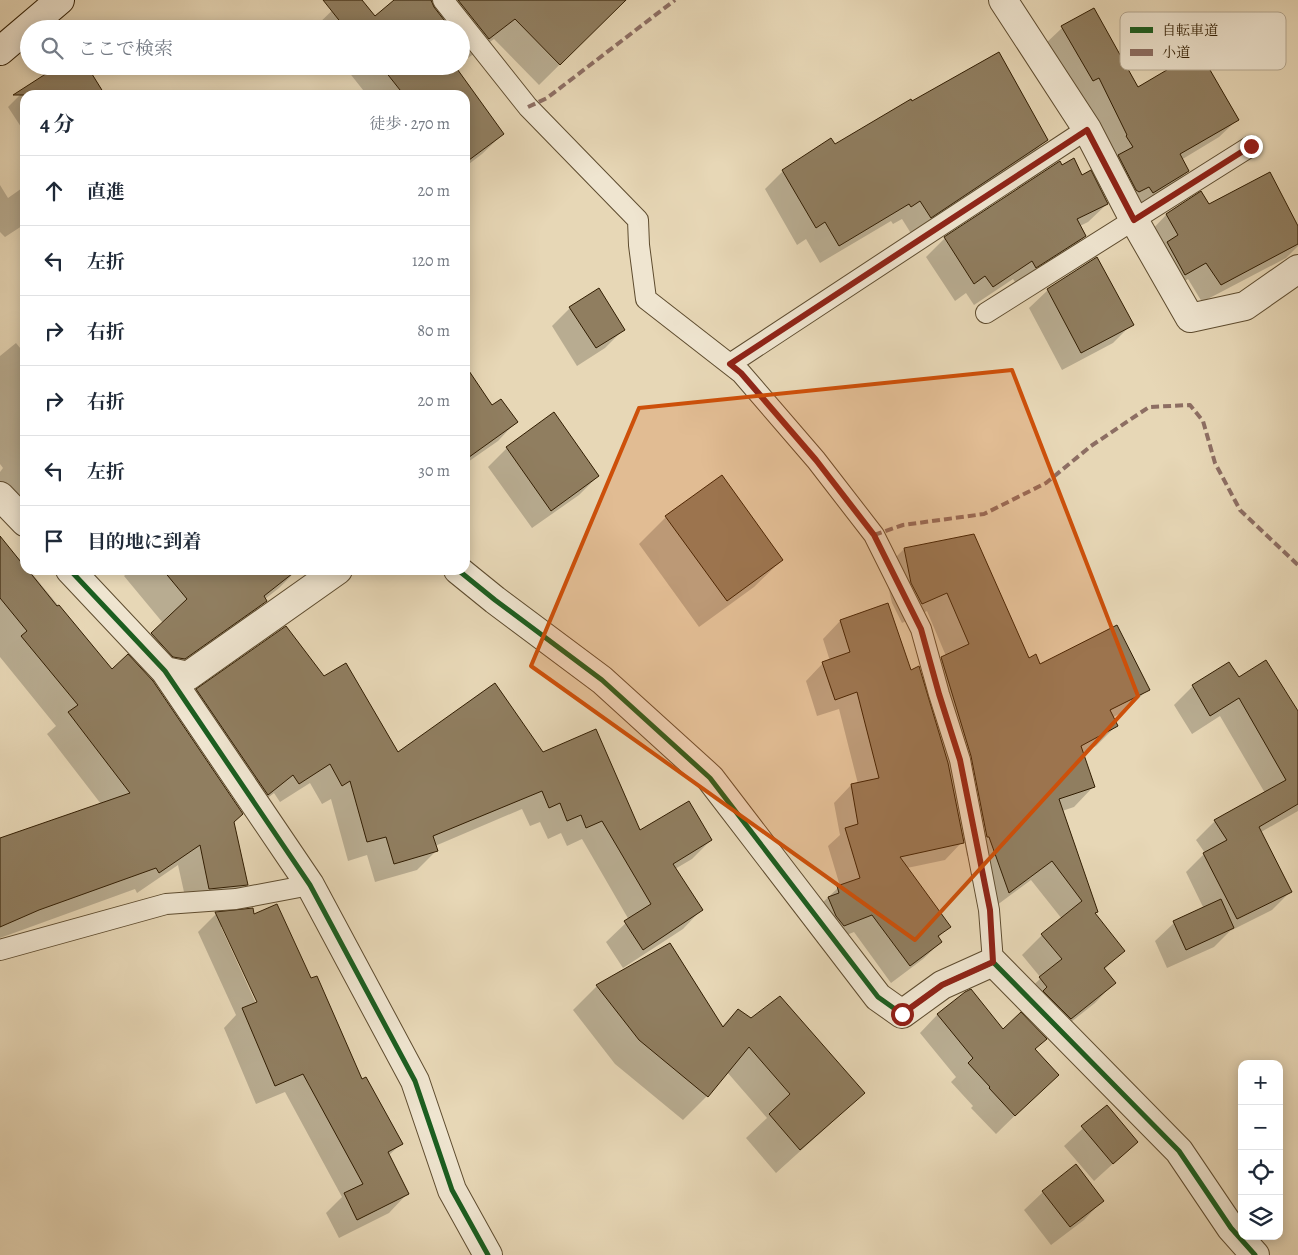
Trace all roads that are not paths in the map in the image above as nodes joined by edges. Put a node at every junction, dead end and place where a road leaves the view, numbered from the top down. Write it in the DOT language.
graph roads {
  1 [pos="60,0"];
  2 [pos="443,0"];
  3 [pos="1003,0"];
  4 [pos="36,20"];
  5 [pos="459,20"];
  6 [pos="20,34"];
  7 [pos="470,34"];
  8 [pos="0,51"];
  9 [pos="1087,130"];
  10 [pos="1251,146"];
  11 [pos="1134,220"];
  12 [pos="1298,269"];
  13 [pos="986,313"];
  14 [pos="730,364"];
  15 [pos="0,496"];
  16 [pos="20,517"];
  17 [pos="75,575"];
  18 [pos="331,575"];
  19 [pos="464,575"];
  20 [pos="165,671"];
  21 [pos="310,885"];
  22 [pos="0,950"];
  23 [pos="993,962"];
  24 [pos="488,1255"];
  25 [pos="1255,1255"];
  1 -- 4 [label="street"];
  2 -- 5 [label="lane"];
  3 -- 9 [label="street"];
  6 -- 8 [label="street"];
  7 -- 14 [label="lane"];
  9 -- 11 [label="street"];
  9 -- 14 [label="lane"];
  10 -- 11 [label="lane"];
  11 -- 12 [label="street"];
  11 -- 13 [label="lane"];
  14 -- 23 [label="lane"];
  15 -- 16 [label="street"];
  17 -- 20 [label="street"];
  18 -- 20 [label="street"];
  19 -- 23 [label="street"];
  20 -- 21 [label="street"];
  21 -- 22 [label="lane"];
  21 -- 24 [label="street"];
  23 -- 25 [label="street"];
}
